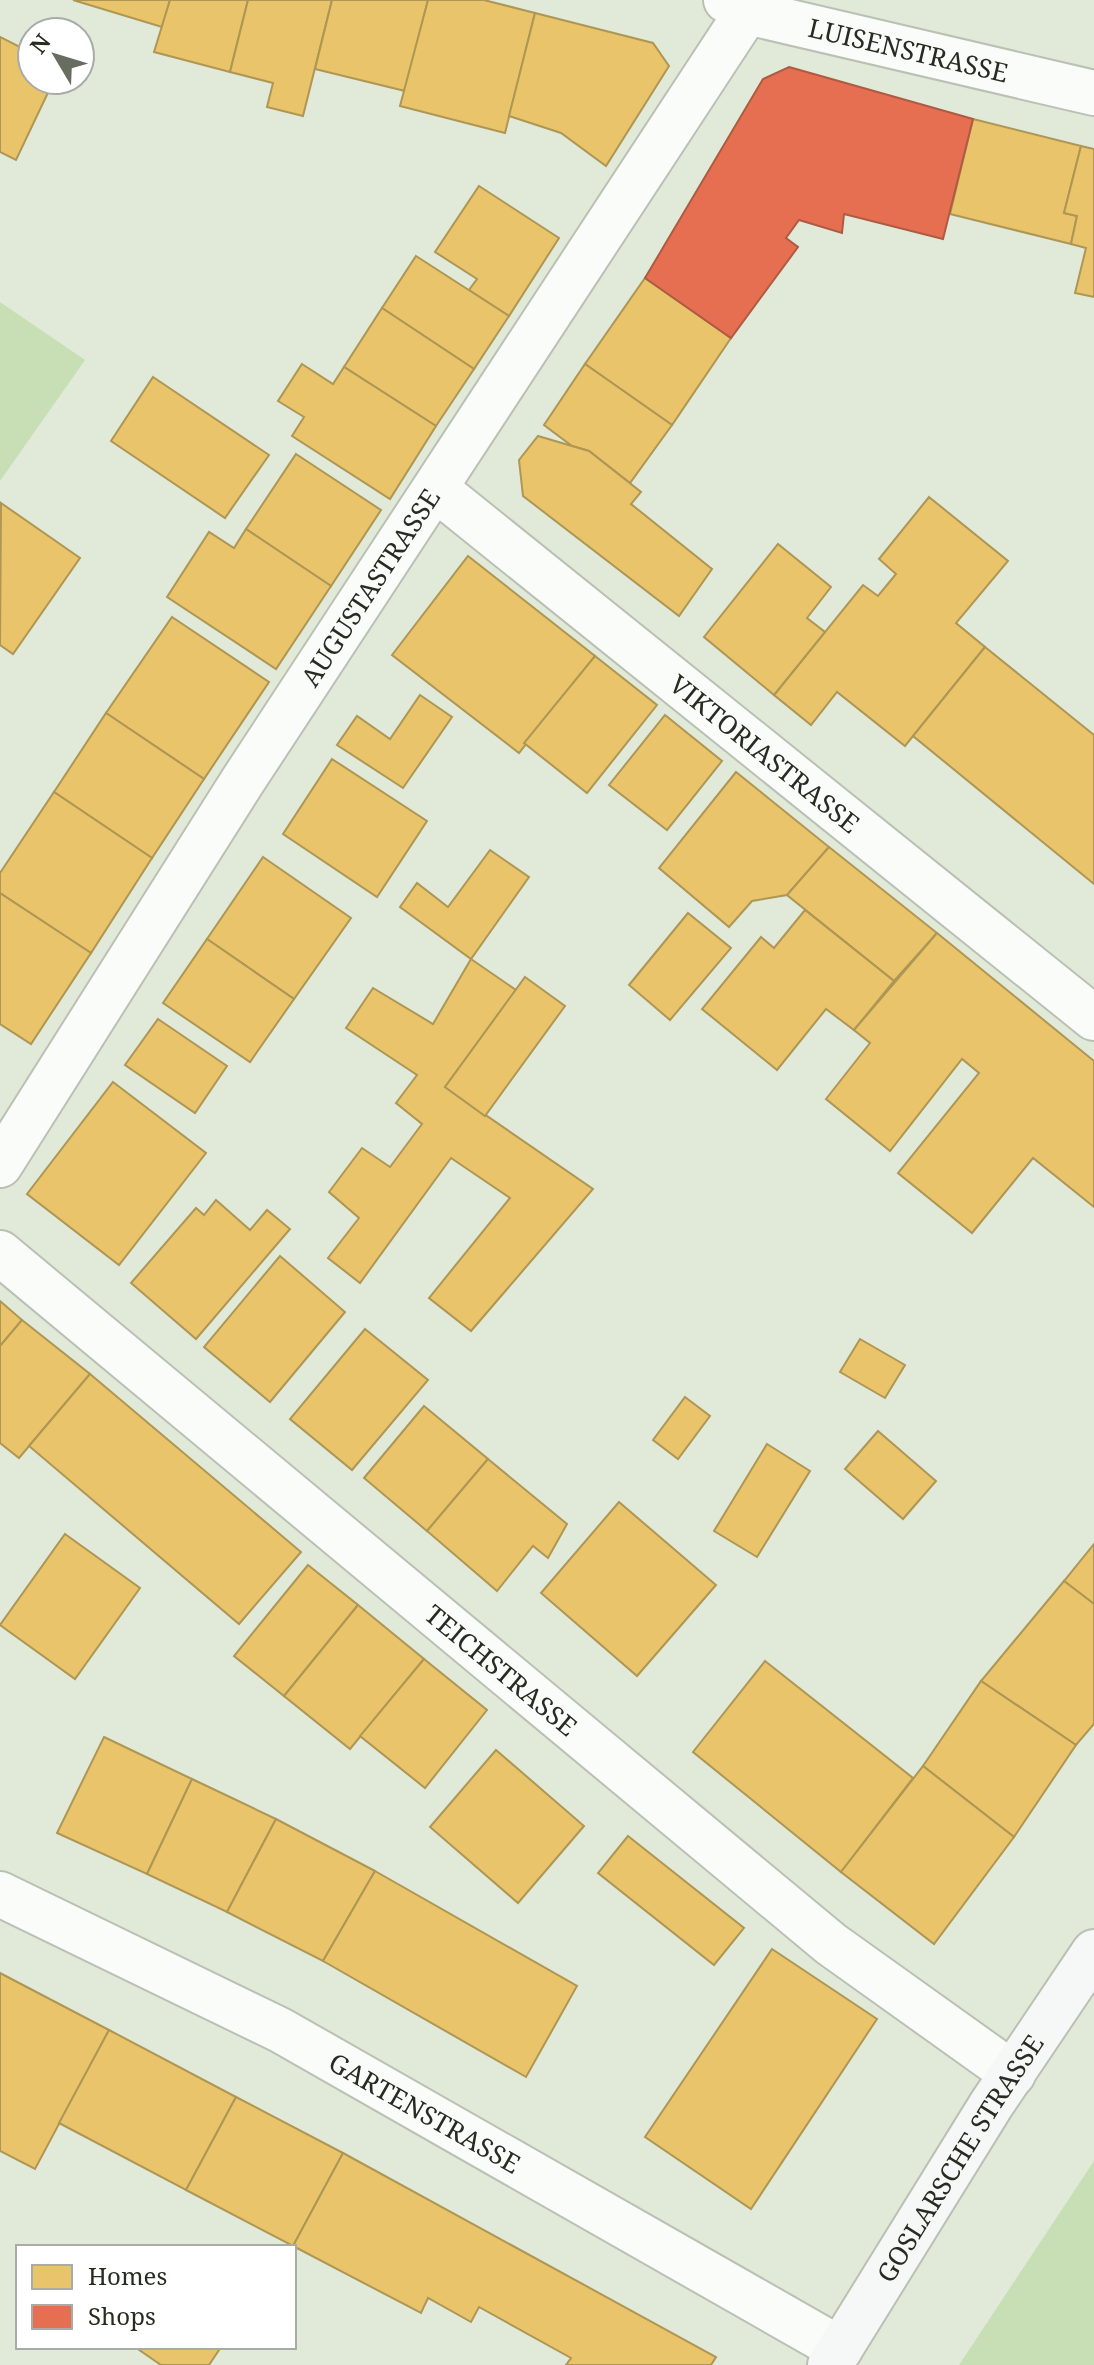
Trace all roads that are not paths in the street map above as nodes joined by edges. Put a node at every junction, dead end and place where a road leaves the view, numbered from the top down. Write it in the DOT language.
graph roads {
  1 [pos="737,6"];
  2 [pos="1094,93"];
  3 [pos="436,489"];
  4 [pos="1094,1018"];
  5 [pos="0,1165"];
  6 [pos="0,1253"];
  7 [pos="0,1894"];
  8 [pos="1094,1952"];
  9 [pos="1013,2074"];
  10 [pos="835,2357"];
  1 -- 2 [label="street, LUISENSTRASSE"];
  1 -- 3 [label="street, AUGUSTASTRASSE"];
  3 -- 4 [label="street, VIKTORIASTRASSE"];
  3 -- 5 [label="street, AUGUSTASTRASSE"];
  6 -- 9 [label="street, TEICHSTRASSE"];
  7 -- 10 [label="street, GARTENSTRASSE"];
  8 -- 9 [label="main road, GOSLARSCHE STRASSE"];
  9 -- 10 [label="main road, GOSLARSCHE STRASSE"];
}
